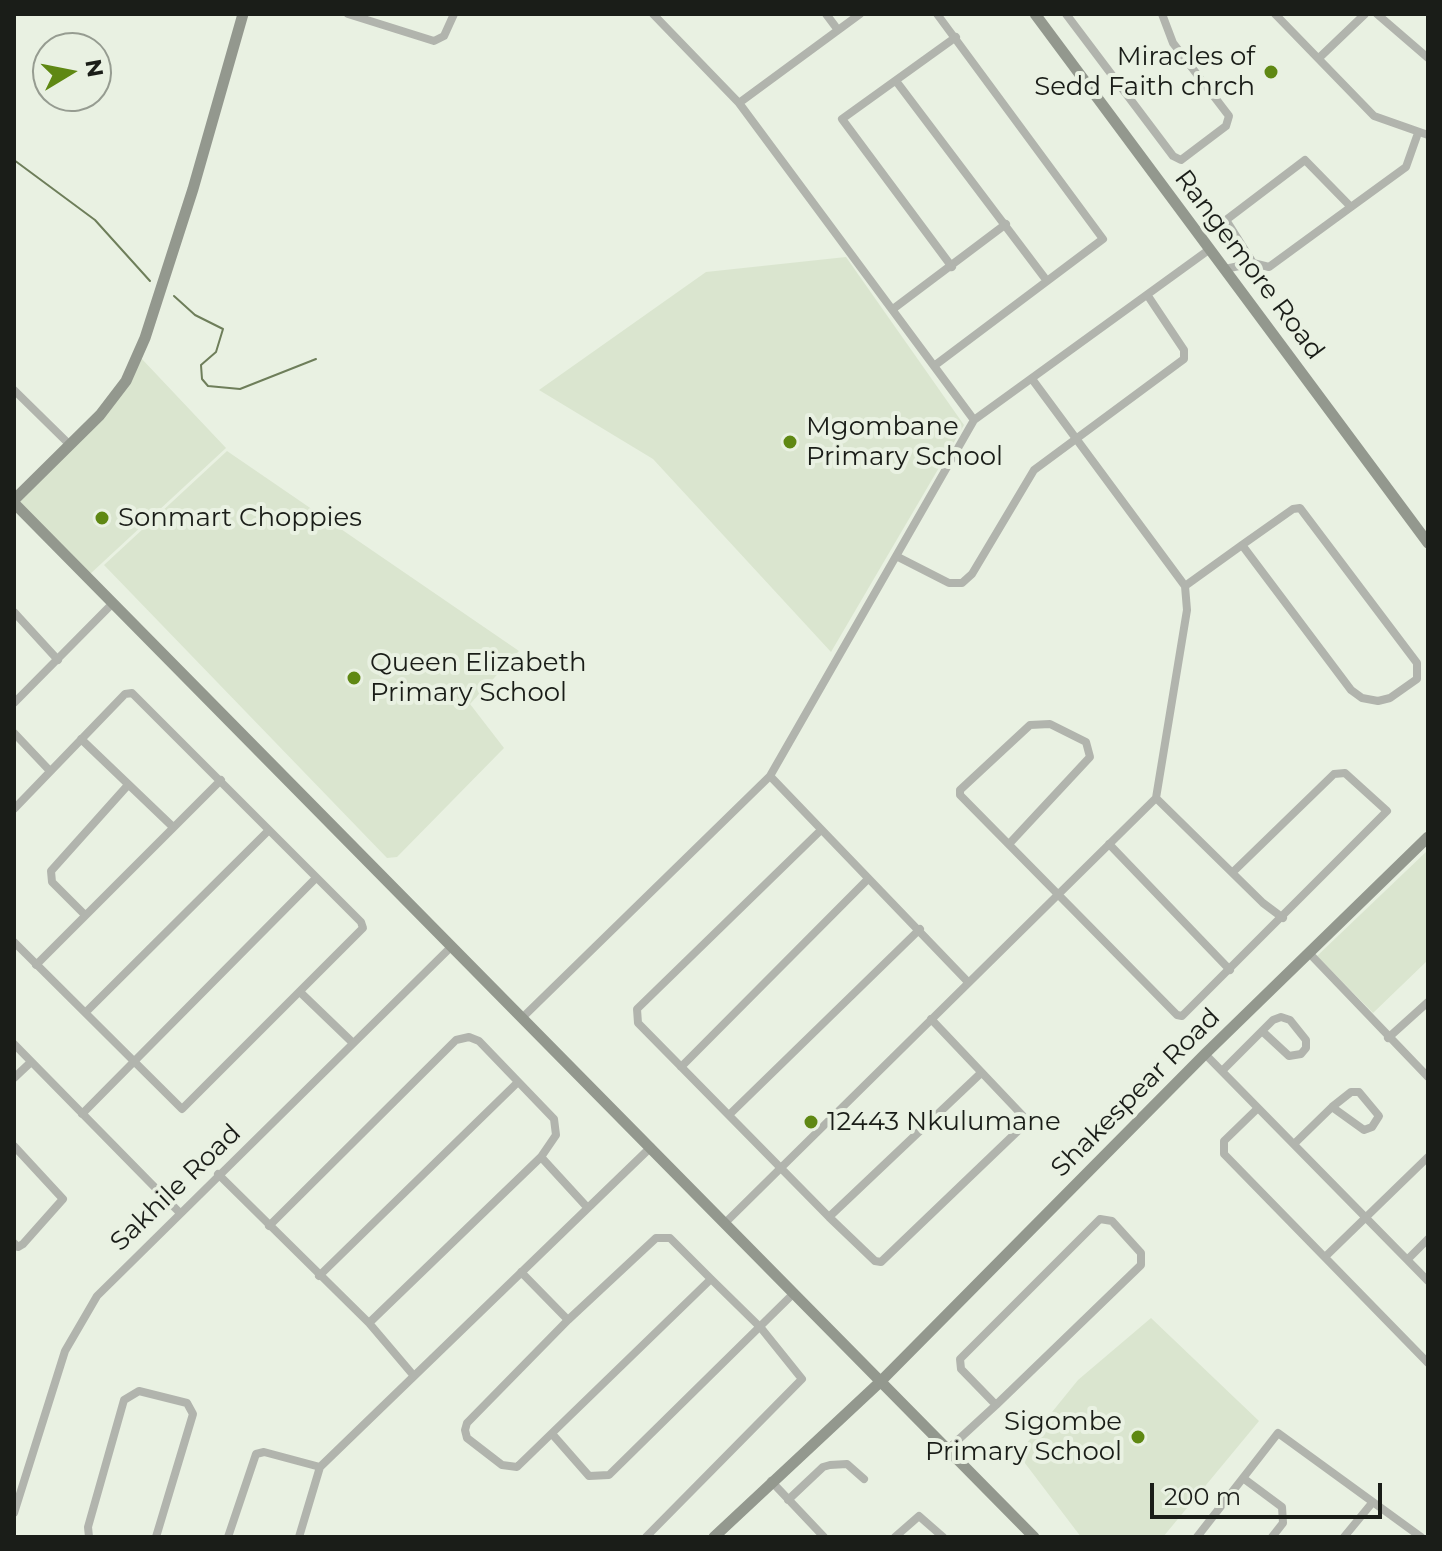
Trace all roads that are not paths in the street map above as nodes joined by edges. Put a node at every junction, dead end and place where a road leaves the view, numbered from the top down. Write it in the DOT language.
graph roads {
  1 [pos="348,14"];
  2 [pos="454,14"];
  3 [pos="653,14"];
  4 [pos="826,14"];
  5 [pos="860,14"];
  6 [pos="937,14"];
  7 [pos="1035,14"];
  8 [pos="1066,14"];
  9 [pos="1162,14"];
  10 [pos="1275,14"];
  11 [pos="1365,14"];
  12 [pos="1377,14"];
  13 [pos="240,15"];
  14 [pos="838,30"];
  15 [pos="956,37"];
  16 [pos="1319,58"];
  17 [pos="1428,58"];
  18 [pos="896,81"];
  19 [pos="739,103"];
  20 [pos="1423,134"];
  21 [pos="1351,207"];
  22 [pos="1006,224"];
  23 [pos="1210,249"];
  24 [pos="1253,263"];
  25 [pos="952,267"];
  26 [pos="1225,269"];
  27 [pos="1047,281"];
  28 [pos="1148,296"];
  29 [pos="893,309"];
  30 [pos="934,366"];
  31 [pos="1032,379"];
  32 [pos="14,390"];
  33 [pos="974,420"];
  34 [pos="1077,439"];
  35 [pos="70,445"];
  36 [pos="14,502"];
  37 [pos="1428,543"];
  38 [pos="1242,545"];
  39 [pos="898,557"];
  40 [pos="1185,586"];
  41 [pos="113,603"];
  42 [pos="14,612"];
  43 [pos="58,660"];
  44 [pos="14,703"];
  45 [pos="14,733"];
  46 [pos="81,739"];
  47 [pos="50,771"];
  48 [pos="770,776"];
  49 [pos="221,780"];
  50 [pos="128,785"];
  51 [pos="1156,798"];
  52 [pos="14,809"];
  53 [pos="173,827"];
  54 [pos="269,830"];
  55 [pos="821,830"];
  56 [pos="1428,837"];
  57 [pos="1009,844"];
  58 [pos="1109,844"];
  59 [pos="1233,872"];
  60 [pos="316,878"];
  61 [pos="868,879"];
  62 [pos="1057,895"];
  63 [pos="85,915"];
  64 [pos="1283,918"];
  65 [pos="920,929"];
  66 [pos="14,942"];
  67 [pos="452,946"];
  68 [pos="1310,954"];
  69 [pos="36,965"];
  70 [pos="1230,970"];
  71 [pos="968,982"];
  72 [pos="301,993"];
  73 [pos="1428,1002"];
  74 [pos="86,1012"];
  75 [pos="522,1018"];
  76 [pos="931,1019"];
  77 [pos="1262,1031"];
  78 [pos="1388,1038"];
  79 [pos="353,1043"];
  80 [pos="14,1044"];
  81 [pos="1205,1054"];
  82 [pos="31,1062"];
  83 [pos="132,1062"];
  84 [pos="681,1067"];
  85 [pos="1222,1071"];
  86 [pos="981,1073"];
  87 [pos="1428,1077"];
  88 [pos="14,1078"];
  89 [pos="518,1082"];
  90 [pos="1332,1107"];
  91 [pos="1257,1109"];
  92 [pos="82,1114"];
  93 [pos="730,1114"];
  94 [pos="1294,1144"];
  95 [pos="14,1146"];
  96 [pos="651,1147"];
  97 [pos="541,1157"];
  98 [pos="1428,1157"];
  99 [pos="782,1167"];
  100 [pos="218,1174"];
  101 [pos="586,1206"];
  102 [pos="180,1213"];
  103 [pos="829,1217"];
  104 [pos="1364,1217"];
  105 [pos="726,1222"];
  106 [pos="269,1226"];
  107 [pos="1428,1239"];
  108 [pos="14,1243"];
  109 [pos="1326,1256"];
  110 [pos="1408,1259"];
  111 [pos="521,1272"];
  112 [pos="319,1276"];
  113 [pos="711,1279"];
  114 [pos="1428,1281"];
  115 [pos="794,1293"];
  116 [pos="568,1320"];
  117 [pos="369,1323"];
  118 [pos="761,1328"];
  119 [pos="1428,1363"];
  120 [pos="414,1376"];
  121 [pos="879,1383"];
  122 [pos="996,1405"];
  123 [pos="553,1435"];
  124 [pos="946,1451"];
  125 [pos="320,1467"];
  126 [pos="1243,1478"];
  127 [pos="864,1479"];
  128 [pos="771,1481"];
  129 [pos="788,1500"];
  130 [pos="1372,1503"];
  131 [pos="14,1513"];
  132 [pos="901,1535"];
  133 [pos="89,1537"];
  134 [pos="156,1537"];
  135 [pos="228,1537"];
  136 [pos="299,1537"];
  137 [pos="646,1537"];
  138 [pos="714,1537"];
  139 [pos="824,1537"];
  140 [pos="943,1537"];
  141 [pos="1034,1537"];
  142 [pos="1197,1537"];
  143 [pos="1272,1537"];
  144 [pos="1344,1537"];
  145 [pos="1421,1537"];
  1 -- 2 [label="street"];
  3 -- 19 [label="street"];
  4 -- 14 [label="street"];
  5 -- 14 [label="street"];
  6 -- 15 [label="street"];
  7 -- 23 [label="street, Rangemore Road"];
  8 -- 9 [label="street"];
  10 -- 16 [label="street"];
  11 -- 16 [label="street"];
  12 -- 17 [label="street"];
  13 -- 35 [label="street"];
  14 -- 19 [label="street"];
  15 -- 18 [label="street"];
  15 -- 27 [label="street"];
  16 -- 20 [label="street"];
  18 -- 22 [label="street"];
  18 -- 25 [label="street"];
  19 -- 29 [label="street"];
  20 -- 21 [label="street"];
  21 -- 24 [label="street"];
  21 -- 24 [label="street"];
  22 -- 25 [label="street"];
  22 -- 27 [label="street"];
  23 -- 26 [label="street, Rangemore Road"];
  23 -- 28 [label="street"];
  24 -- 26 [label="street"];
  25 -- 29 [label="street"];
  26 -- 37 [label="street, Rangemore Road"];
  27 -- 30 [label="street"];
  28 -- 31 [label="street"];
  28 -- 34 [label="street"];
  29 -- 30 [label="street"];
  30 -- 33 [label="street"];
  31 -- 33 [label="street"];
  31 -- 34 [label="street"];
  32 -- 35 [label="street"];
  33 -- 39 [label="street"];
  34 -- 39 [label="street"];
  34 -- 40 [label="street"];
  35 -- 36 [label="street"];
  36 -- 41 [label="street"];
  38 -- 38 [label="street"];
  38 -- 40 [label="street"];
  39 -- 48 [label="street"];
  40 -- 51 [label="street"];
  41 -- 43 [label="street"];
  41 -- 67 [label="street"];
  42 -- 43 [label="street"];
  43 -- 44 [label="street"];
  45 -- 47 [label="street"];
  46 -- 47 [label="street"];
  46 -- 49 [label="street"];
  46 -- 50 [label="street"];
  47 -- 52 [label="street"];
  48 -- 55 [label="street"];
  48 -- 75 [label="street"];
  49 -- 53 [label="street"];
  49 -- 54 [label="street"];
  50 -- 53 [label="street"];
  50 -- 63 [label="street"];
  51 -- 58 [label="street"];
  51 -- 59 [label="street"];
  53 -- 63 [label="street"];
  54 -- 60 [label="street"];
  54 -- 74 [label="street"];
  55 -- 61 [label="street"];
  55 -- 84 [label="street"];
  56 -- 68 [label="street, Shakespear Road"];
  57 -- 57 [label="street"];
  57 -- 62 [label="street"];
  58 -- 62 [label="street"];
  58 -- 70 [label="street"];
  59 -- 64 [label="street"];
  59 -- 64 [label="street"];
  60 -- 72 [label="street"];
  60 -- 83 [label="street"];
  61 -- 65 [label="street"];
  61 -- 84 [label="street"];
  62 -- 70 [label="street"];
  62 -- 71 [label="street"];
  63 -- 69 [label="street"];
  64 -- 70 [label="street"];
  65 -- 71 [label="street"];
  65 -- 93 [label="street"];
  66 -- 69 [label="street"];
  67 -- 75 [label="street"];
  67 -- 79 [label="street, Sakhile Road"];
  68 -- 78 [label="street"];
  68 -- 81 [label="street, Shakespear Road"];
  69 -- 74 [label="street"];
  71 -- 76 [label="street"];
  72 -- 79 [label="street"];
  72 -- 83 [label="street"];
  73 -- 78 [label="street"];
  74 -- 83 [label="street"];
  75 -- 96 [label="street"];
  76 -- 86 [label="street"];
  76 -- 99 [label="street"];
  77 -- 77 [label="street"];
  77 -- 85 [label="street"];
  78 -- 87 [label="street"];
  79 -- 100 [label="street, Sakhile Road"];
  80 -- 82 [label="street"];
  81 -- 85 [label="street"];
  81 -- 121 [label="street, Shakespear Road"];
  82 -- 88 [label="street"];
  82 -- 92 [label="street"];
  83 -- 92 [label="street"];
  84 -- 93 [label="street"];
  85 -- 91 [label="street"];
  86 -- 103 [label="street"];
  86 -- 103 [label="street"];
  89 -- 97 [label="street"];
  89 -- 106 [label="street"];
  89 -- 112 [label="street"];
  90 -- 90 [label="street"];
  90 -- 94 [label="street"];
  91 -- 94 [label="street"];
  91 -- 109 [label="street"];
  92 -- 102 [label="street"];
  93 -- 99 [label="street"];
  94 -- 104 [label="street"];
  95 -- 108 [label="street"];
  96 -- 101 [label="street"];
  96 -- 105 [label="street"];
  97 -- 101 [label="street"];
  97 -- 117 [label="street"];
  98 -- 104 [label="street"];
  99 -- 103 [label="street"];
  99 -- 105 [label="street"];
  100 -- 102 [label="street, Sakhile Road"];
  100 -- 106 [label="street"];
  101 -- 111 [label="street"];
  102 -- 131 [label="street, Sakhile Road"];
  104 -- 109 [label="street"];
  104 -- 110 [label="street"];
  105 -- 115 [label="street"];
  106 -- 112 [label="street"];
  107 -- 110 [label="street"];
  109 -- 119 [label="street"];
  110 -- 114 [label="street"];
  111 -- 116 [label="street"];
  111 -- 120 [label="street"];
  112 -- 117 [label="street"];
  113 -- 116 [label="street"];
  113 -- 118 [label="street"];
  113 -- 123 [label="street"];
  115 -- 118 [label="street"];
  115 -- 121 [label="street"];
  116 -- 123 [label="street"];
  117 -- 120 [label="street"];
  118 -- 123 [label="street"];
  118 -- 137 [label="street"];
  120 -- 125 [label="street"];
  121 -- 124 [label="street"];
  121 -- 128 [label="street, Shakespear Road"];
  122 -- 122 [label="street"];
  122 -- 124 [label="street"];
  124 -- 141 [label="street"];
  125 -- 135 [label="street"];
  125 -- 136 [label="street"];
  126 -- 130 [label="street"];
  126 -- 142 [label="street"];
  126 -- 143 [label="street"];
  127 -- 129 [label="street"];
  128 -- 129 [label="street"];
  128 -- 138 [label="street, Shakespear Road"];
  129 -- 139 [label="street"];
  130 -- 144 [label="street"];
  130 -- 145 [label="street"];
  132 -- 140 [label="street"];
  133 -- 134 [label="street"];
}
